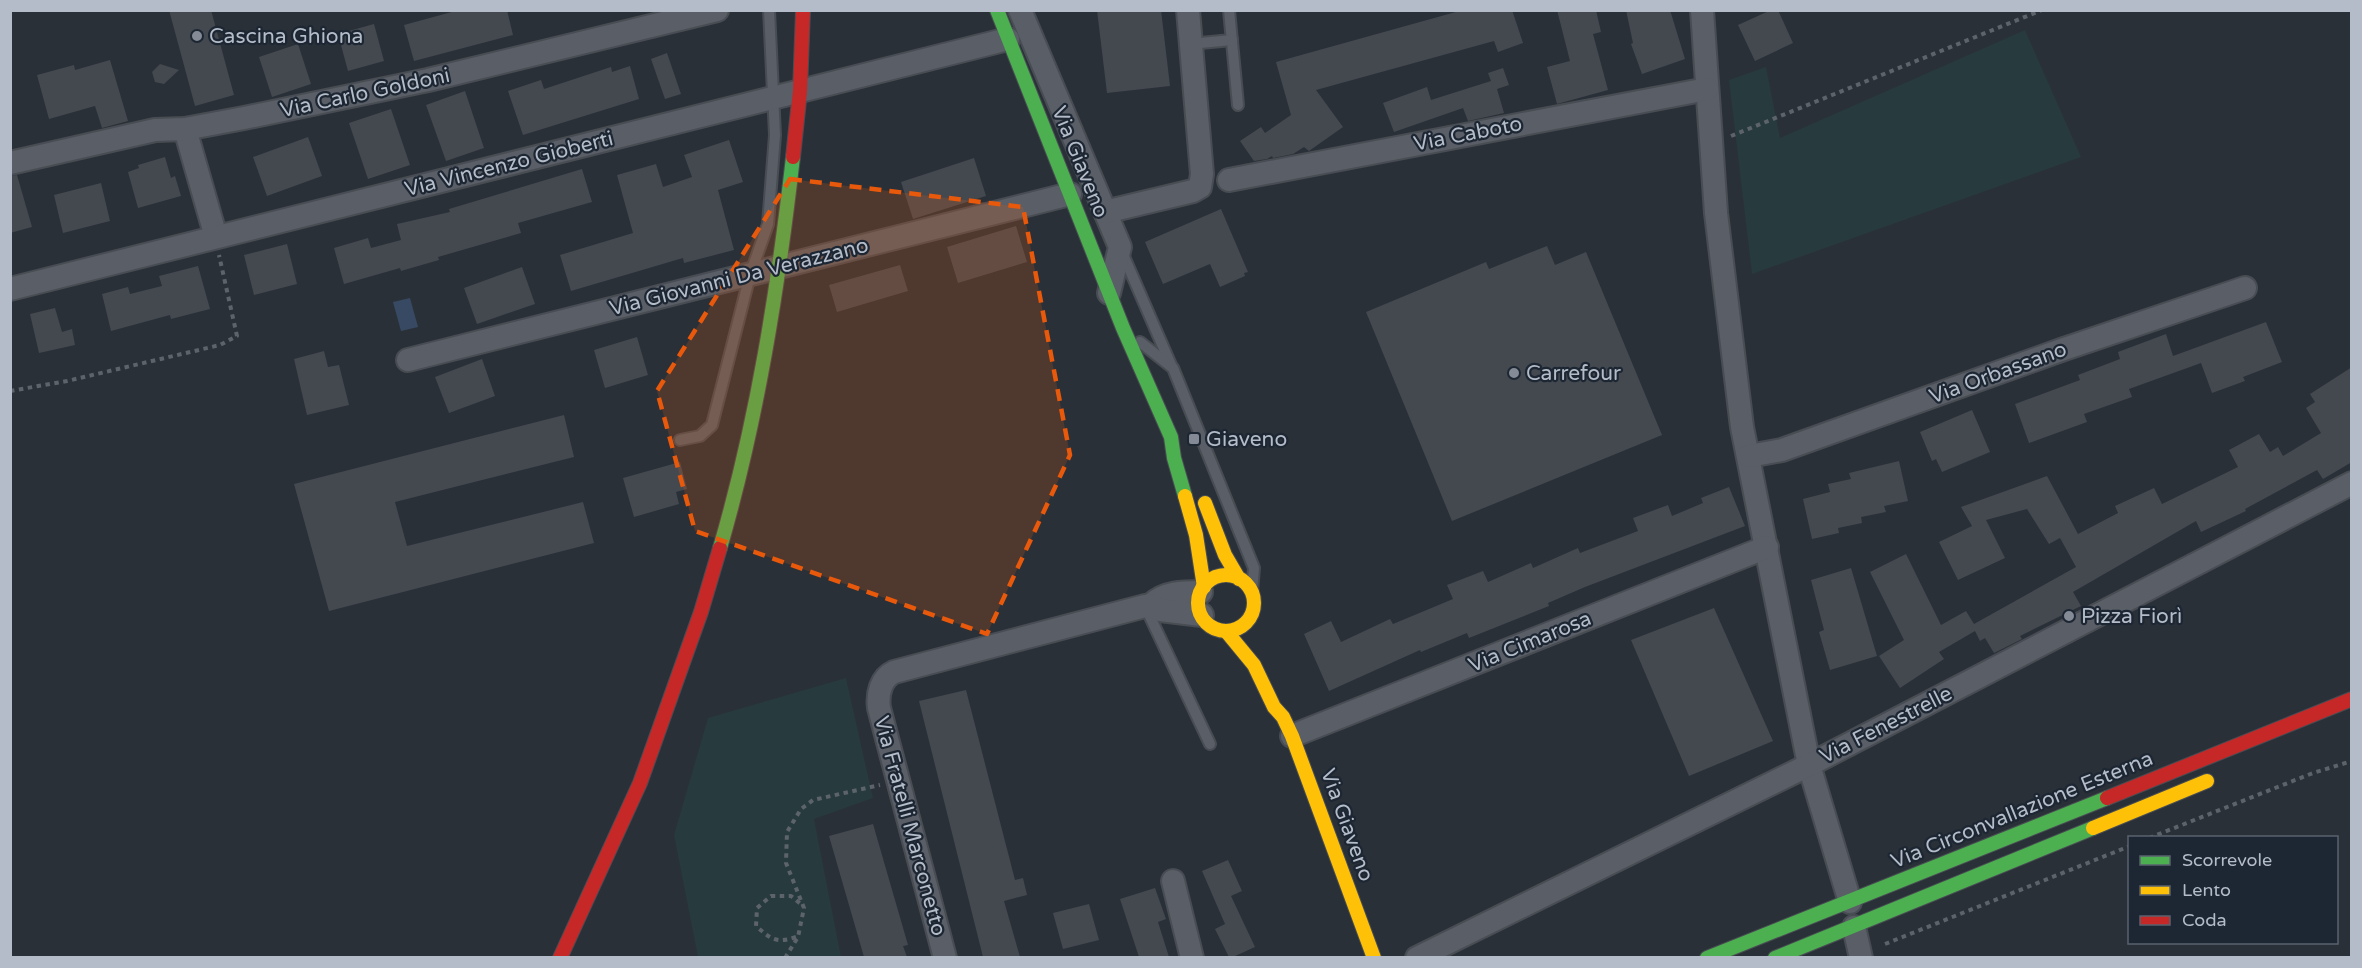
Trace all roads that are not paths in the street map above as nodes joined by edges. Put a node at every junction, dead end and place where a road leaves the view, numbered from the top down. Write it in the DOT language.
graph roads {
  1 [pos="717,10"];
  2 [pos="769,10"];
  3 [pos="803,10"];
  4 [pos="997,10"];
  5 [pos="1020,10"];
  6 [pos="1188,10"];
  7 [pos="1230,10"];
  8 [pos="1702,10"];
  9 [pos="1008,39"];
  10 [pos="1232,40"];
  11 [pos="1190,44"];
  12 [pos="1707,89"];
  13 [pos="800,91"];
  14 [pos="772,98"];
  15 [pos="1238,105"];
  16 [pos="185,129"];
  17 [pos="10,163"];
  18 [pos="1229,180"];
  19 [pos="1070,194"];
  20 [pos="1105,212"];
  21 [pos="216,237"];
  22 [pos="1120,248"];
  23 [pos="779,268"];
  24 [pos="750,274"];
  25 [pos="2245,288"];
  26 [pos="10,289"];
  27 [pos="1109,293"];
  28 [pos="1123,328"];
  29 [pos="408,360"];
  30 [pos="1173,368"];
  31 [pos="1171,437"];
  32 [pos="680,440"];
  33 [pos="1749,456"];
  34 [pos="1192,470"];
  35 [pos="2352,483"];
  36 [pos="1200,490"];
  37 [pos="1767,547"];
  38 [pos="1239,579"];
  39 [pos="1202,590"];
  40 [pos="1252,592"];
  41 [pos="1148,606"];
  42 [pos="1252,614"];
  43 [pos="1202,615"];
  44 [pos="1226,631"];
  45 [pos="1258,636"];
  46 [pos="1264,657"];
  47 [pos="2352,699"];
  48 [pos="1288,727"];
  49 [pos="1210,744"];
  50 [pos="1809,765"];
  51 [pos="2219,776"];
  52 [pos="1173,881"];
  53 [pos="1850,902"];
  54 [pos="1854,927"];
  55 [pos="1375,954"];
  56 [pos="1860,955"];
  57 [pos="560,957"];
  58 [pos="945,957"];
  59 [pos="1192,957"];
  60 [pos="1417,957"];
  61 [pos="1707,957"];
  62 [pos="1775,957"];
  1 -- 16 [label="street, Via Carlo Goldoni"];
  2 -- 14 [label="lane"];
  3 -- 13 [label="main road"];
  4 -- 9 [label="main road, Via Giaveno"];
  5 -- 20 [label="street"];
  6 -- 11 [label="street"];
  7 -- 10 [label="lane"];
  8 -- 12 [label="street"];
  9 -- 13 [label="street, Via Vincenzo Gioberti"];
  9 -- 19 [label="main road, Via Giaveno"];
  10 -- 11 [label="lane"];
  10 -- 15 [label="lane"];
  11 -- 20 [label="street"];
  12 -- 18 [label="street, Via Caboto"];
  12 -- 33 [label="street"];
  13 -- 14 [label="street, Via Vincenzo Gioberti"];
  13 -- 23 [label="main road"];
  14 -- 21 [label="street, Via Vincenzo Gioberti"];
  14 -- 24 [label="lane"];
  16 -- 17 [label="street, Via Carlo Goldoni"];
  16 -- 21 [label="street"];
  19 -- 23 [label="street, Via Giovanni Da Verazzano"];
  19 -- 27 [label="main road, Via Giaveno"];
  20 -- 22 [label="street"];
  21 -- 26 [label="street, Via Vincenzo Gioberti"];
  22 -- 27 [label="street"];
  22 -- 30 [label="lane"];
  23 -- 24 [label="street, Via Giovanni Da Verazzano"];
  23 -- 57 [label="main road"];
  24 -- 29 [label="street, Via Giovanni Da Verazzano"];
  24 -- 32 [label="lane"];
  25 -- 33 [label="street, Via Orbassano"];
  27 -- 28 [label="main road, Via Giaveno"];
  28 -- 30 [label="lane, Via Giaveno"];
  28 -- 31 [label="main road, Via Giaveno"];
  30 -- 40 [label="lane, Via Giaveno"];
  31 -- 34 [label="main road, Via Giaveno"];
  31 -- 39 [label="main road, Via Giaveno"];
  33 -- 37 [label="street"];
  35 -- 50 [label="street, Via Fenestrelle"];
  36 -- 38 [label="main road"];
  37 -- 48 [label="street, Via Cimarosa"];
  37 -- 50 [label="street"];
  38 -- 39 [label="main road"];
  38 -- 40 [label="main road"];
  39 -- 41 [label="street, Via Fratelli Marconetto"];
  39 -- 43 [label="main road"];
  40 -- 42 [label="main road"];
  41 -- 43 [label="street, Via Fratelli Marconetto"];
  41 -- 49 [label="lane"];
  41 -- 58 [label="street, Via Fratelli Marconetto"];
  42 -- 44 [label="main road"];
  42 -- 45 [label="main road"];
  43 -- 44 [label="main road"];
  44 -- 48 [label="main road, Via Giaveno"];
  46 -- 48 [label="main road, Via Giaveno"];
  47 -- 53 [label="main road, Via Circonvallazione Esterna"];
  48 -- 55 [label="main road, Via Giaveno"];
  50 -- 53 [label="street"];
  50 -- 60 [label="street, Via Fenestrelle"];
  51 -- 54 [label="main road, Via Circonvallazione Esterna"];
  52 -- 59 [label="street"];
  53 -- 61 [label="main road, Via Circonvallazione Esterna"];
  54 -- 56 [label="street"];
  54 -- 62 [label="main road, Via Circonvallazione Esterna"];
}
